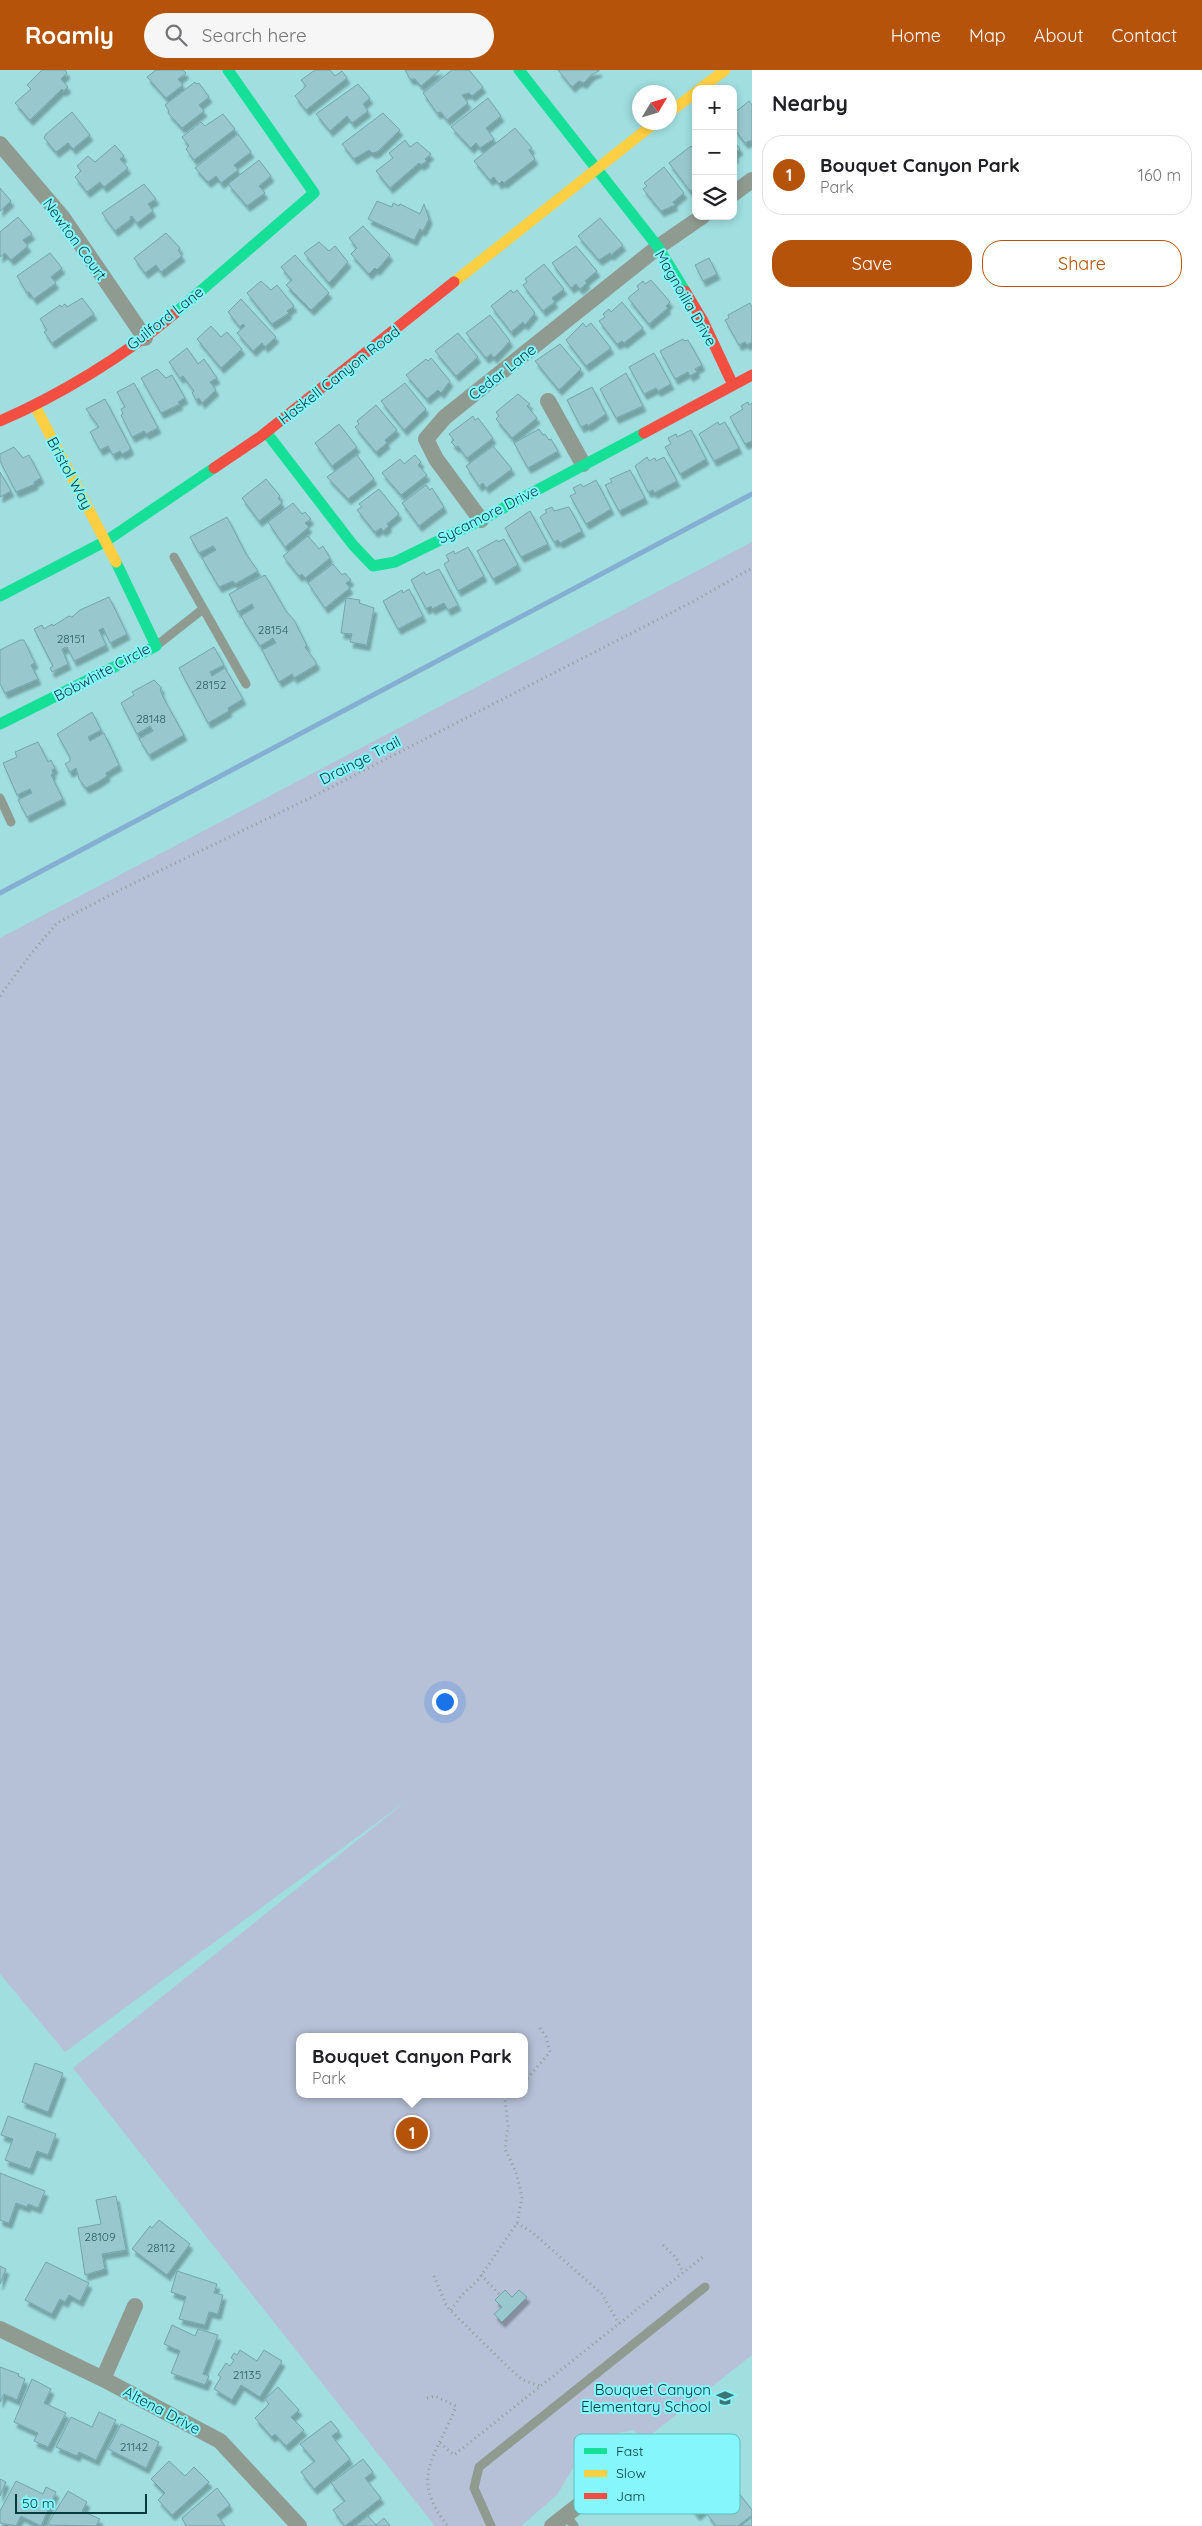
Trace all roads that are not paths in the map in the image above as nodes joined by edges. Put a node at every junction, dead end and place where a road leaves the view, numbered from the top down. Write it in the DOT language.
graph roads {
  1 [pos="228,70"];
  2 [pos="519,70"];
  3 [pos="725,70"];
  4 [pos="705,85"];
  5 [pos="692,95"];
  6 [pos="677,107"];
  7 [pos="646,130"];
  8 [pos="0,144"];
  9 [pos="597,168"];
  10 [pos="752,180"];
  11 [pos="737,191"];
  12 [pos="697,220"];
  13 [pos="658,247"];
  14 [pos="145,338"];
  15 [pos="752,375"];
  16 [pos="733,385"];
  17 [pos="548,401"];
  18 [pos="35,406"];
  19 [pos="0,421"];
  20 [pos="266,432"];
  21 [pos="583,464"];
  22 [pos="481,520"];
  23 [pos="106,541"];
  24 [pos="174,557"];
  25 [pos="0,596"];
  26 [pos="203,609"];
  27 [pos="156,646"];
  28 [pos="246,684"];
  29 [pos="0,724"];
  30 [pos="0,798"];
  31 [pos="10,822"];
  32 [pos="705,2287"];
  33 [pos="135,2306"];
  34 [pos="0,2329"];
  35 [pos="103,2379"];
  36 [pos="570,2520"];
  37 [pos="299,2526"];
  38 [pos="491,2526"];
  39 [pos="552,2526"];
  1 -- 14 [label="street, Guilford Lane"];
  2 -- 9 [label="street, Magnoilia Drive"];
  3 -- 4 [label="street"];
  5 -- 6 [label="street"];
  7 -- 9 [label="street, Haskell Canyon Road"];
  8 -- 14 [label="street, Newton Court"];
  9 -- 13 [label="street, Magnoilia Drive"];
  9 -- 20 [label="street, Haskell Canyon Road"];
  10 -- 11 [label="street"];
  12 -- 13 [label="street"];
  13 -- 16 [label="street, Magnoilia Drive"];
  13 -- 22 [label="street, Cedar Lane"];
  14 -- 18 [label="street, Guilford Lane"];
  15 -- 16 [label="street, Sycamore Drive"];
  16 -- 21 [label="street, Sycamore Drive"];
  17 -- 21 [label="street"];
  18 -- 19 [label="street, Guilford Lane"];
  18 -- 23 [label="street, Bristol Way"];
  20 -- 22 [label="street, Sycamore Drive"];
  20 -- 23 [label="street, Haskell Canyon Road"];
  21 -- 22 [label="street, Sycamore Drive"];
  23 -- 25 [label="street, Haskell Canyon Road"];
  23 -- 27 [label="street, Bobwhite Circle"];
  24 -- 26 [label="lane"];
  26 -- 27 [label="lane"];
  26 -- 28 [label="lane"];
  27 -- 29 [label="street, Bobwhite Circle"];
  30 -- 31 [label="lane"];
  32 -- 38 [label="lane"];
  33 -- 35 [label="street"];
  34 -- 35 [label="street, Altena Drive"];
  35 -- 37 [label="street, Altena Drive"];
  36 -- 39 [label="street"];
}
